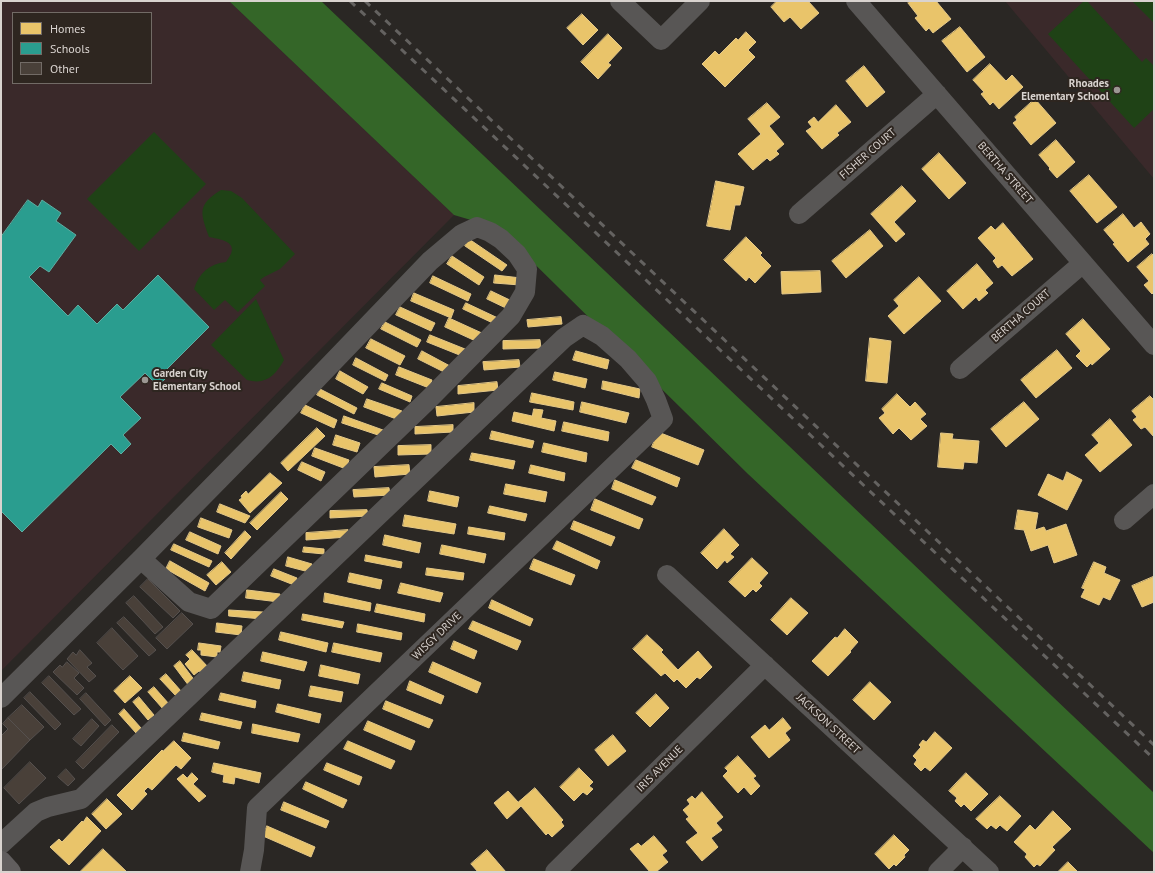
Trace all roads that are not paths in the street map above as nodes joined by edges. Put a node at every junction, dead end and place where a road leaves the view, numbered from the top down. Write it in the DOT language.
graph roads {
  1 [pos="620,1"];
  2 [pos="700,1"];
  3 [pos="856,1"];
  4 [pos="937,94"];
  5 [pos="799,214"];
  6 [pos="1083,262"];
  7 [pos="1154,345"];
  8 [pos="960,368"];
  9 [pos="1154,494"];
  10 [pos="1124,520"];
  11 [pos="141,559"];
  12 [pos="667,575"];
  13 [pos="765,665"];
  14 [pos="1,698"];
  15 [pos="1,844"];
  16 [pos="963,847"];
  17 [pos="1,862"];
  18 [pos="10,872"];
  19 [pos="250,872"];
  20 [pos="555,872"];
  21 [pos="938,872"];
  22 [pos="990,872"];
  1 -- 2 [label="street"];
  3 -- 4 [label="street, BERTHA STREET"];
  4 -- 5 [label="street, FISHER COURT"];
  4 -- 6 [label="street, BERTHA STREET"];
  6 -- 7 [label="street, BERTHA STREET"];
  6 -- 8 [label="street, BERTHA COURT"];
  9 -- 10 [label="street"];
  11 -- 11 [label="street"];
  11 -- 14 [label="street"];
  12 -- 13 [label="street, JACKSON STREET"];
  13 -- 16 [label="street, JACKSON STREET"];
  13 -- 20 [label="street, IRIS AVENUE"];
  15 -- 19 [label="street, WISGY DRIVE"];
  16 -- 21 [label="street"];
  16 -- 22 [label="street, JACKSON STREET"];
  17 -- 18 [label="main road"];
}
